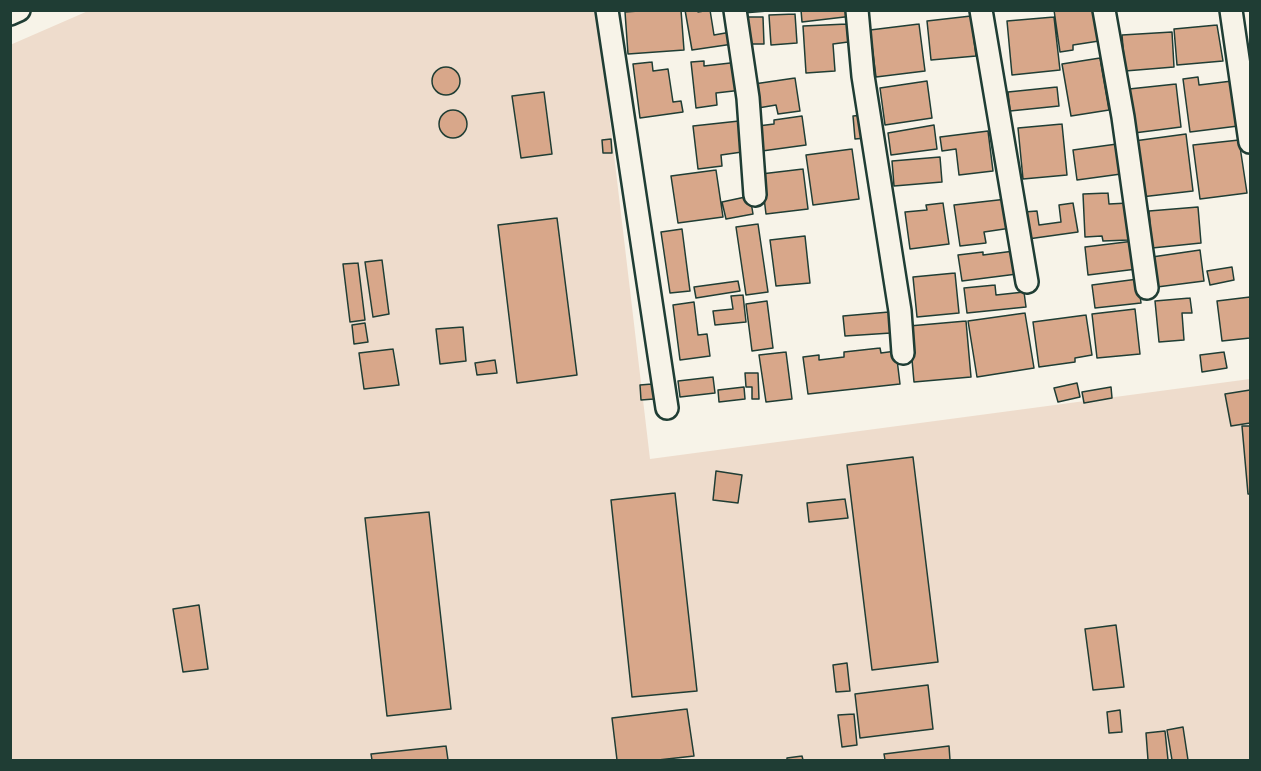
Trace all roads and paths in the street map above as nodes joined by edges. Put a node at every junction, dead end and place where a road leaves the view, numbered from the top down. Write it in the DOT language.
graph roads {
  1 [pos="19,10"];
  2 [pos="607,10"];
  3 [pos="735,10"];
  4 [pos="857,10"];
  5 [pos="981,10"];
  6 [pos="1104,10"];
  7 [pos="1231,10"];
  8 [pos="10,14"];
  9 [pos="1251,142"];
  10 [pos="755,195"];
  11 [pos="1027,282"];
  12 [pos="1147,288"];
  13 [pos="903,353"];
  14 [pos="667,408"];
  1 -- 8 [label="street"];
  2 -- 14 [label="street"];
  3 -- 10 [label="street"];
  4 -- 13 [label="street"];
  5 -- 11 [label="street"];
  6 -- 12 [label="street"];
  7 -- 9 [label="street"];
}
